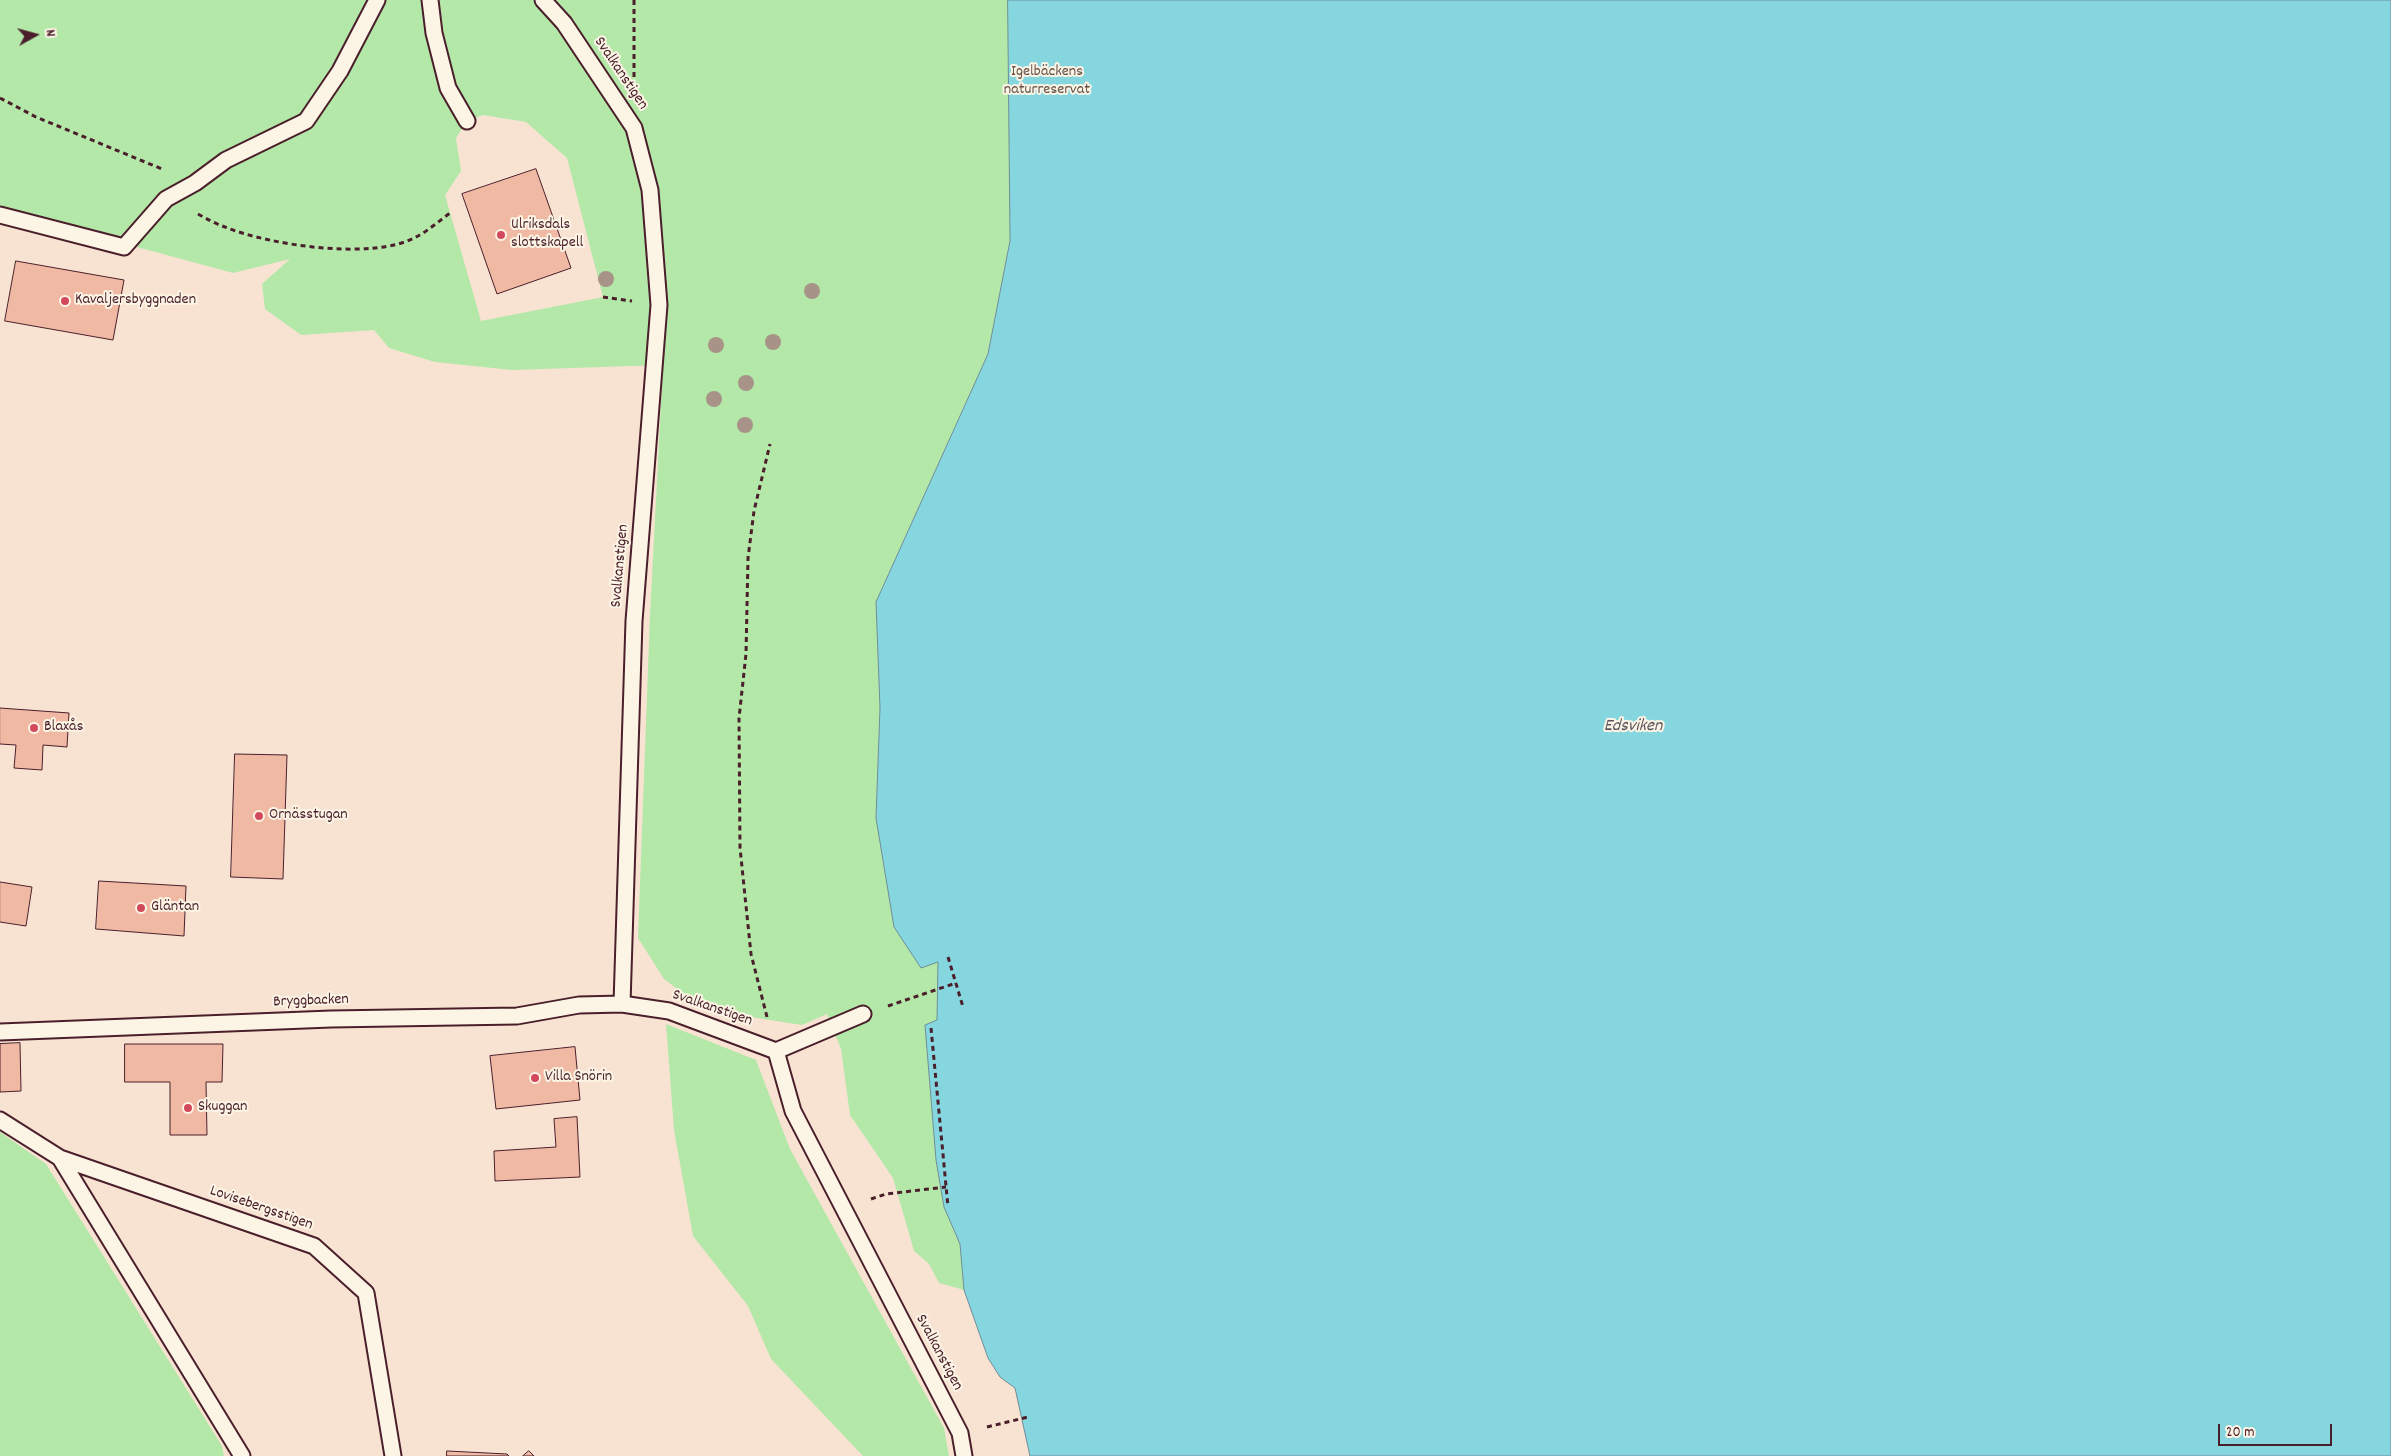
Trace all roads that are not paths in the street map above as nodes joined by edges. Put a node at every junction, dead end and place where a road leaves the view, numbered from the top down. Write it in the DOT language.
graph roads {
  1 [pos="377,0"];
  2 [pos="430,0"];
  3 [pos="543,0"];
  4 [pos="466,121"];
  5 [pos="0,215"];
  6 [pos="622,1004"];
  7 [pos="864,1014"];
  8 [pos="0,1032"];
  9 [pos="776,1051"];
  10 [pos="0,1120"];
  11 [pos="60,1158"];
  12 [pos="242,1456"];
  13 [pos="393,1456"];
  14 [pos="964,1456"];
  1 -- 5 [label="lane"];
  2 -- 4 [label="lane"];
  3 -- 6 [label="lane, Svalkanstigen"];
  6 -- 8 [label="lane, Bryggbacken"];
  6 -- 9 [label="lane, Svalkanstigen"];
  7 -- 9 [label="lane"];
  9 -- 14 [label="lane, Svalkanstigen"];
  10 -- 11 [label="lane, Lovisebergsstigen"];
  11 -- 12 [label="lane, Lovisebergsstigen"];
  11 -- 13 [label="lane, Lovisebergsstigen"];
}
